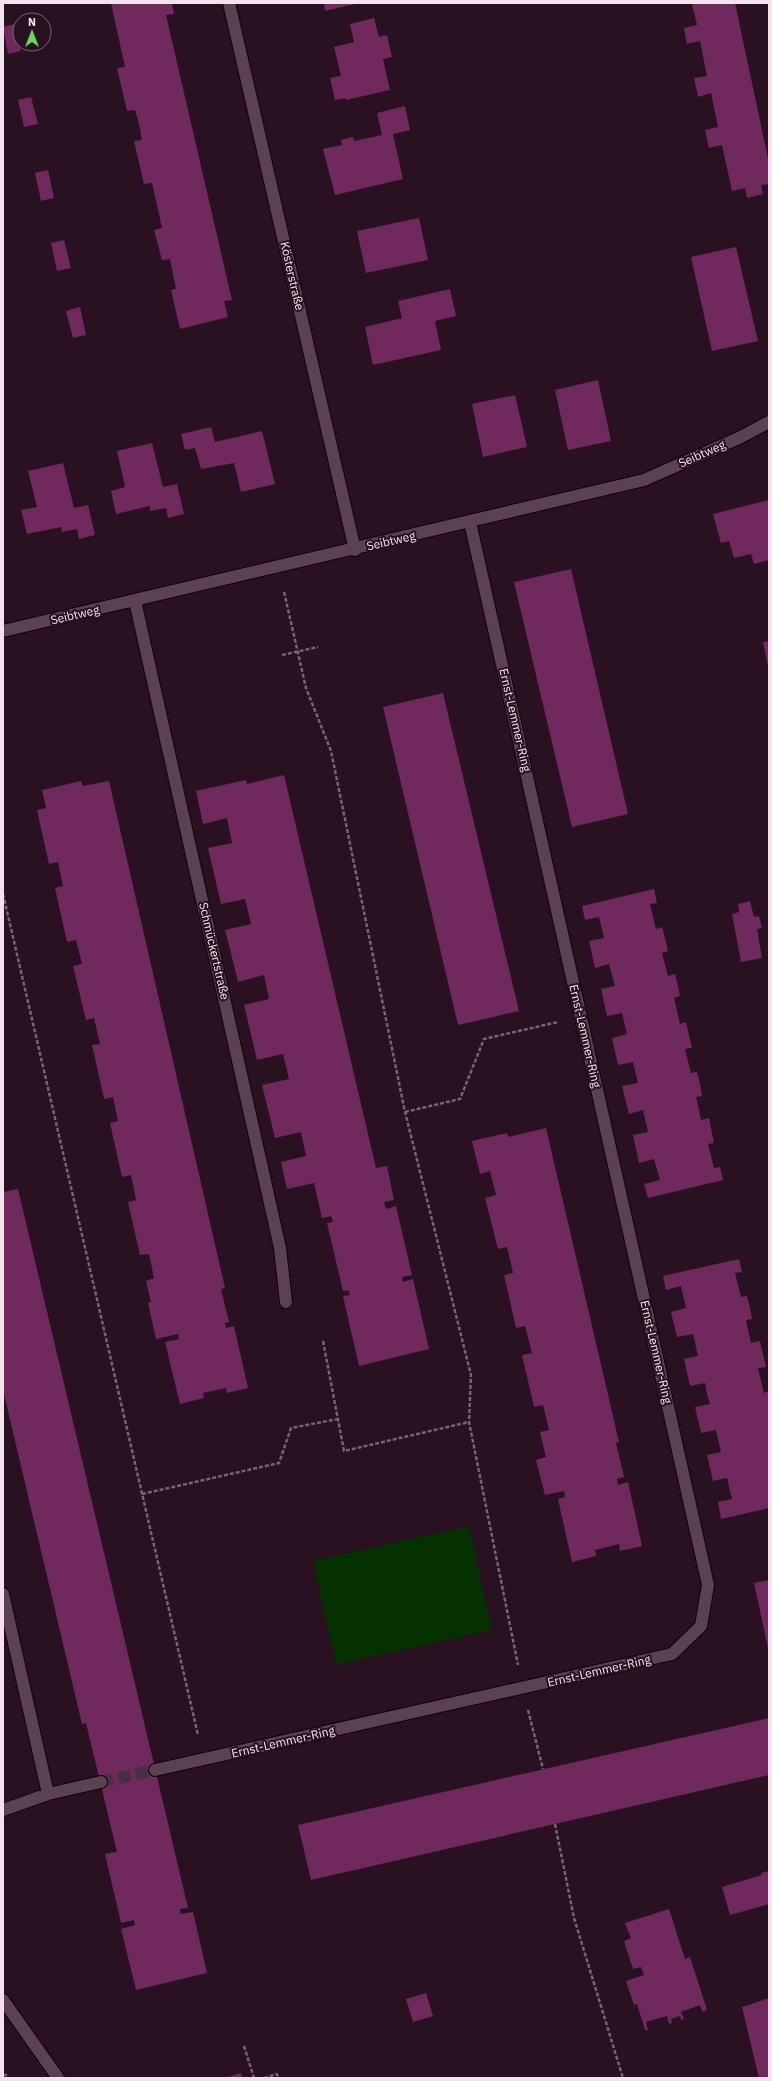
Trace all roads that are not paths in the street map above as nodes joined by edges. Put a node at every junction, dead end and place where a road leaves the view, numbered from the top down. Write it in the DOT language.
graph roads {
  1 [pos="229,3"];
  2 [pos="769,422"];
  3 [pos="470,522"];
  4 [pos="355,550"];
  5 [pos="135,601"];
  6 [pos="3,631"];
  7 [pos="286,1302"];
  8 [pos="3,1594"];
  9 [pos="155,1770"];
  10 [pos="101,1782"];
  11 [pos="48,1794"];
  12 [pos="3,1810"];
  13 [pos="3,2000"];
  14 [pos="58,2078"];
  1 -- 4 [label="street, Kösterstraße"];
  2 -- 3 [label="street, Seibtweg"];
  3 -- 4 [label="street, Seibtweg"];
  3 -- 9 [label="street, Ernst-Lemmer-Ring"];
  4 -- 5 [label="street, Seibtweg"];
  5 -- 6 [label="street, Seibtweg"];
  5 -- 7 [label="street, Schmückertstraße"];
  8 -- 11 [label="street"];
  10 -- 11 [label="street"];
  11 -- 12 [label="street"];
  13 -- 14 [label="street"];
}
